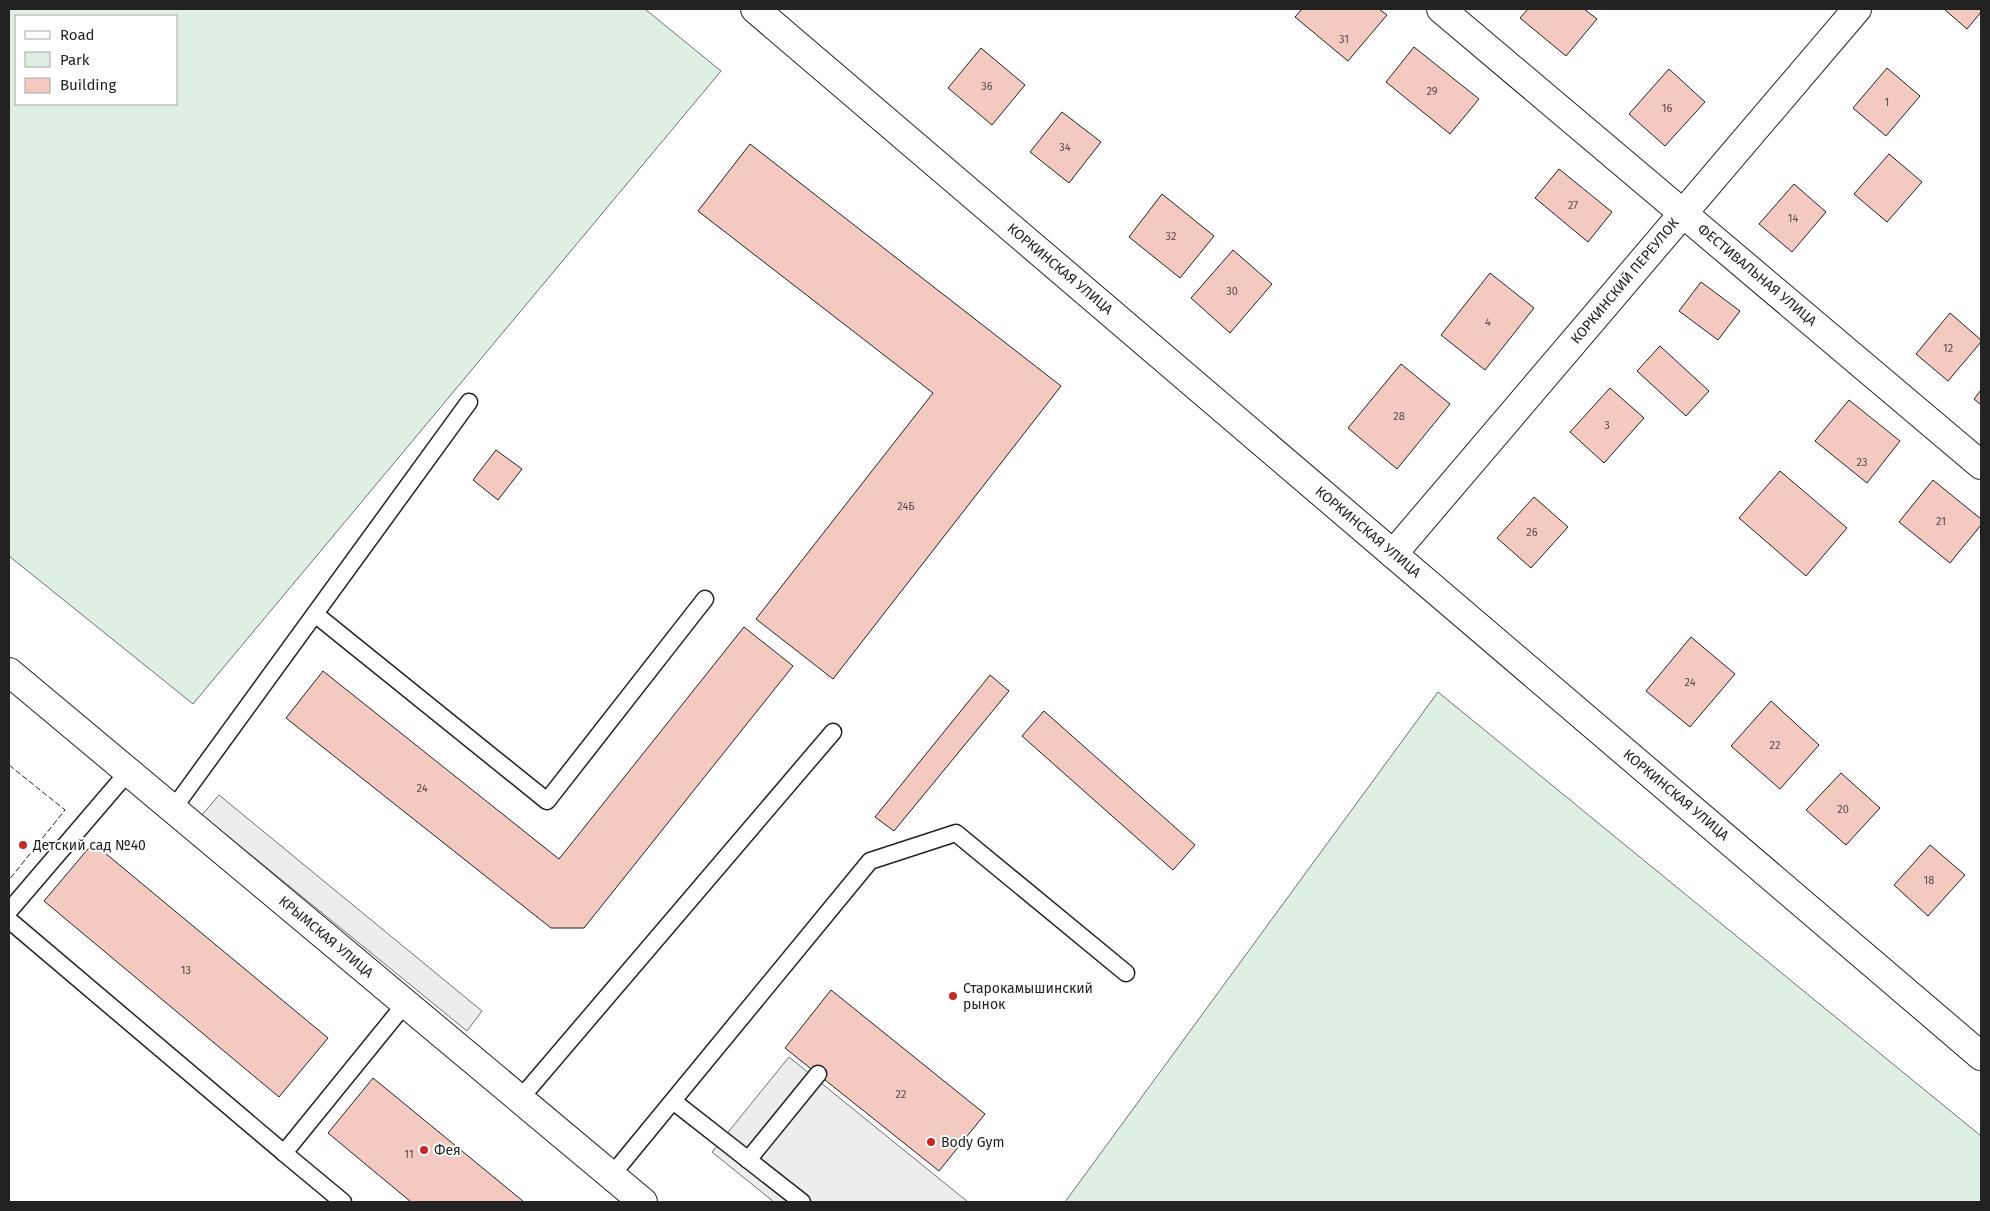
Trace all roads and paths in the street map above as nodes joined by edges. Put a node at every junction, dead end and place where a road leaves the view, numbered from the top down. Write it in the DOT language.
graph roads {
  1 [pos="755,9"];
  2 [pos="1441,9"];
  3 [pos="1857,9"];
  4 [pos="1684,212"];
  5 [pos="469,402"];
  6 [pos="1981,465"];
  7 [pos="1393,554"];
  8 [pos="705,599"];
  9 [pos="315,614"];
  10 [pos="9,672"];
  11 [pos="833,732"];
  12 [pos="128,772"];
  13 [pos="173,809"];
  14 [pos="9,911"];
  15 [pos="9,920"];
  16 [pos="1126,973"];
  17 [pos="405,1004"];
  18 [pos="1981,1056"];
  19 [pos="818,1074"];
  20 [pos="520,1100"];
  21 [pos="673,1101"];
  22 [pos="284,1153"];
  23 [pos="748,1160"];
  24 [pos="611,1176"];
  25 [pos="343,1202"];
  26 [pos="643,1202"];
  27 [pos="802,1202"];
  1 -- 7 [label="street, КОРКИНСКАЯ УЛИЦА"];
  2 -- 4 [label="street, ФЕСТИВАЛЬНАЯ УЛИЦА"];
  3 -- 4 [label="street, КОРКИНСКИЙ ПЕРЕУЛОК"];
  4 -- 6 [label="street, ФЕСТИВАЛЬНАЯ УЛИЦА"];
  4 -- 7 [label="street, КОРКИНСКИЙ ПЕРЕУЛОК"];
  5 -- 9 [label="lane"];
  7 -- 18 [label="street, КОРКИНСКАЯ УЛИЦА"];
  8 -- 9 [label="lane"];
  9 -- 13 [label="lane"];
  10 -- 12 [label="street, КРЫМСКАЯ УЛИЦА"];
  11 -- 20 [label="lane"];
  12 -- 13 [label="street, КРЫМСКАЯ УЛИЦА"];
  12 -- 14 [label="lane"];
  13 -- 17 [label="street, КРЫМСКАЯ УЛИЦА"];
  15 -- 22 [label="lane"];
  16 -- 21 [label="lane"];
  17 -- 20 [label="street, КРЫМСКАЯ УЛИЦА"];
  17 -- 22 [label="lane"];
  19 -- 23 [label="lane"];
  20 -- 24 [label="street, КРЫМСКАЯ УЛИЦА"];
  21 -- 23 [label="lane"];
  21 -- 24 [label="lane"];
  22 -- 25 [label="lane"];
  23 -- 27 [label="lane"];
  24 -- 26 [label="street, КРЫМСКАЯ УЛИЦА"];
}
